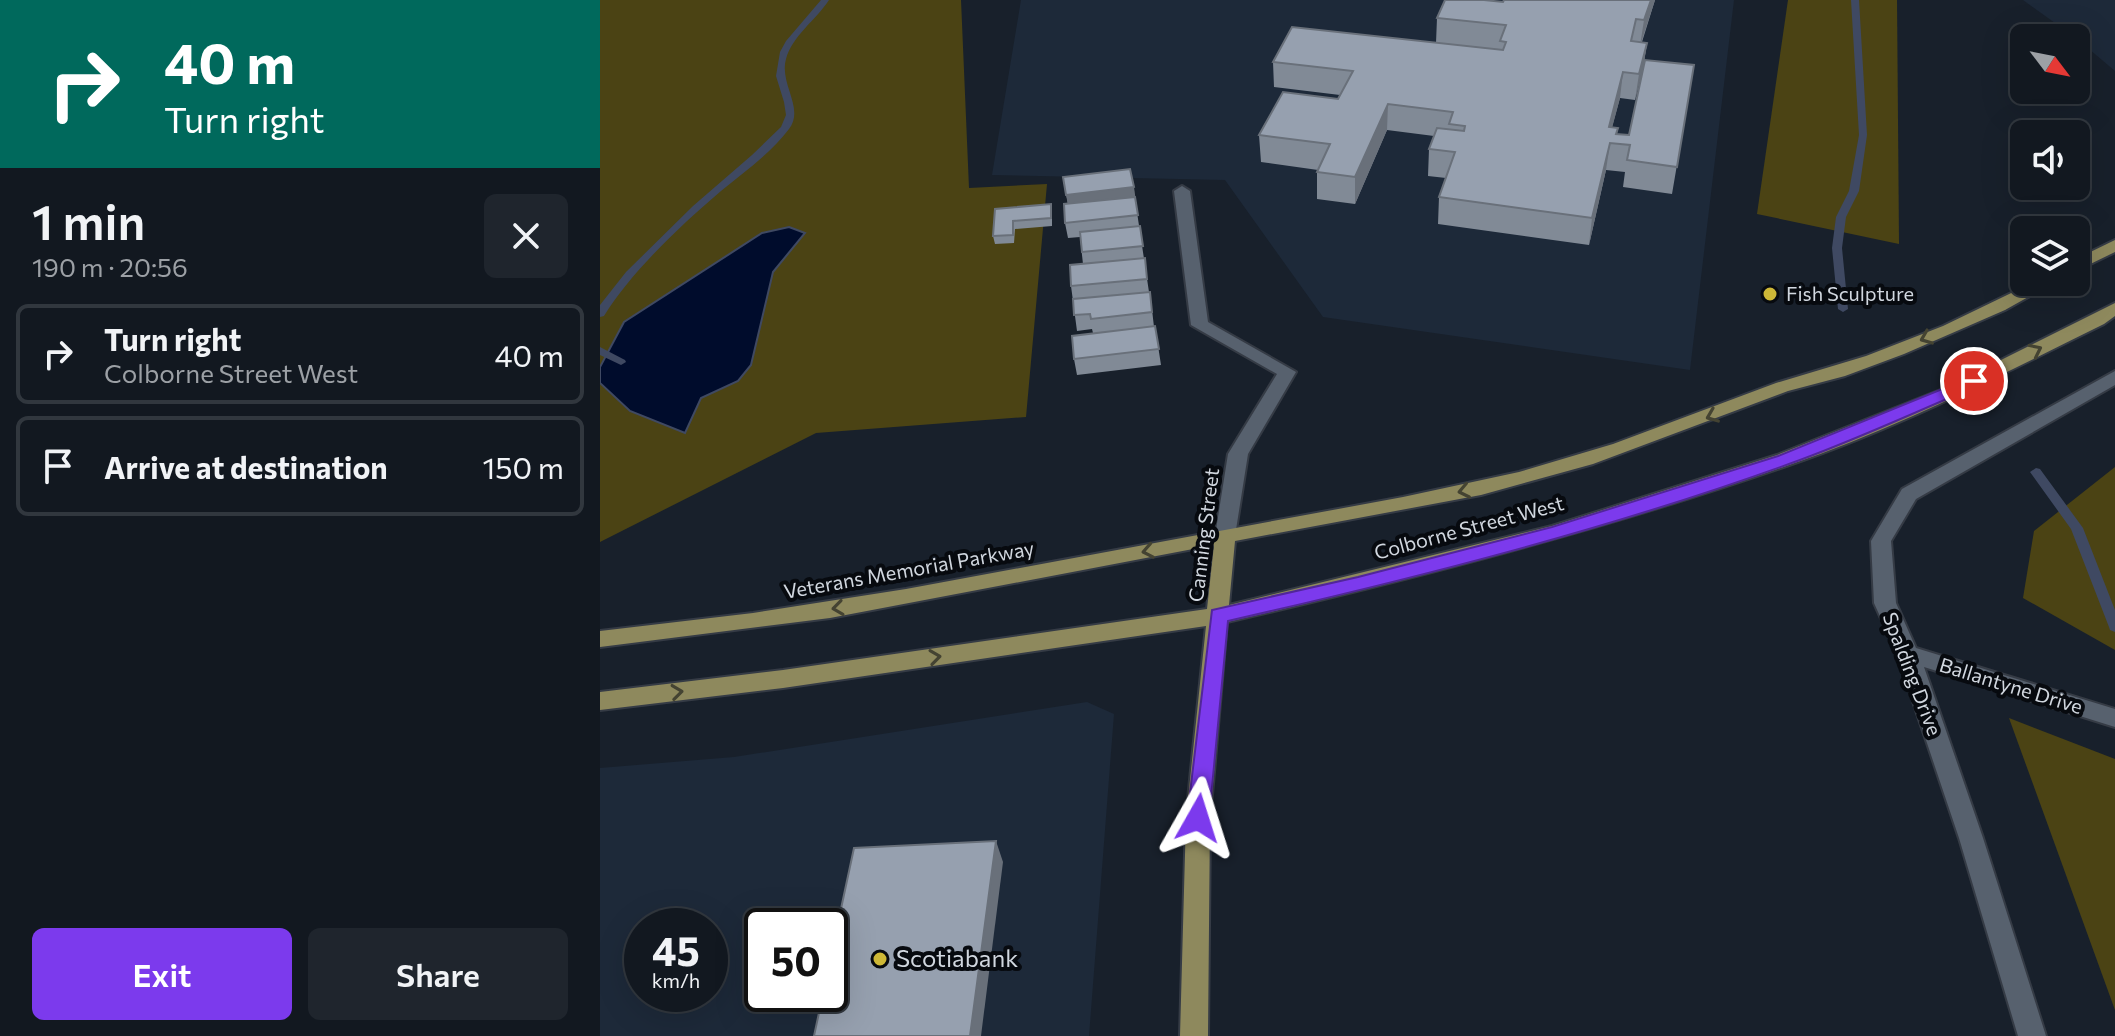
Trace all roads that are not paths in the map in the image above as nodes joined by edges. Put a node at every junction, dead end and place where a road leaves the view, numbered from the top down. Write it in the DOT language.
graph roads {
  1 [pos="1182,191"];
  2 [pos="2115,245"];
  3 [pos="2090,258"];
  4 [pos="2021,296"];
  5 [pos="2115,308"];
  6 [pos="2115,377"];
  7 [pos="1225,536"];
  8 [pos="1218,616"];
  9 [pos="600,639"];
  10 [pos="1908,654"];
  11 [pos="600,701"];
  12 [pos="2115,718"];
  13 [pos="1194,1036"];
  14 [pos="2032,1036"];
  1 -- 7 [label="street, Canning Street"];
  2 -- 3 [label="main road"];
  4 -- 7 [label="main road, Colborne Street West, one-way"];
  8 -- 5 [label="main road, Colborne Street West, one-way"];
  6 -- 10 [label="street, Spalding Drive"];
  7 -- 8 [label="main road, Canning Street"];
  7 -- 9 [label="main road, Veterans Memorial Parkway, one-way"];
  11 -- 8 [label="main road, one-way"];
  8 -- 13 [label="main road"];
  10 -- 12 [label="street, Ballantyne Drive"];
  10 -- 14 [label="street, Spalding Drive"];
}
